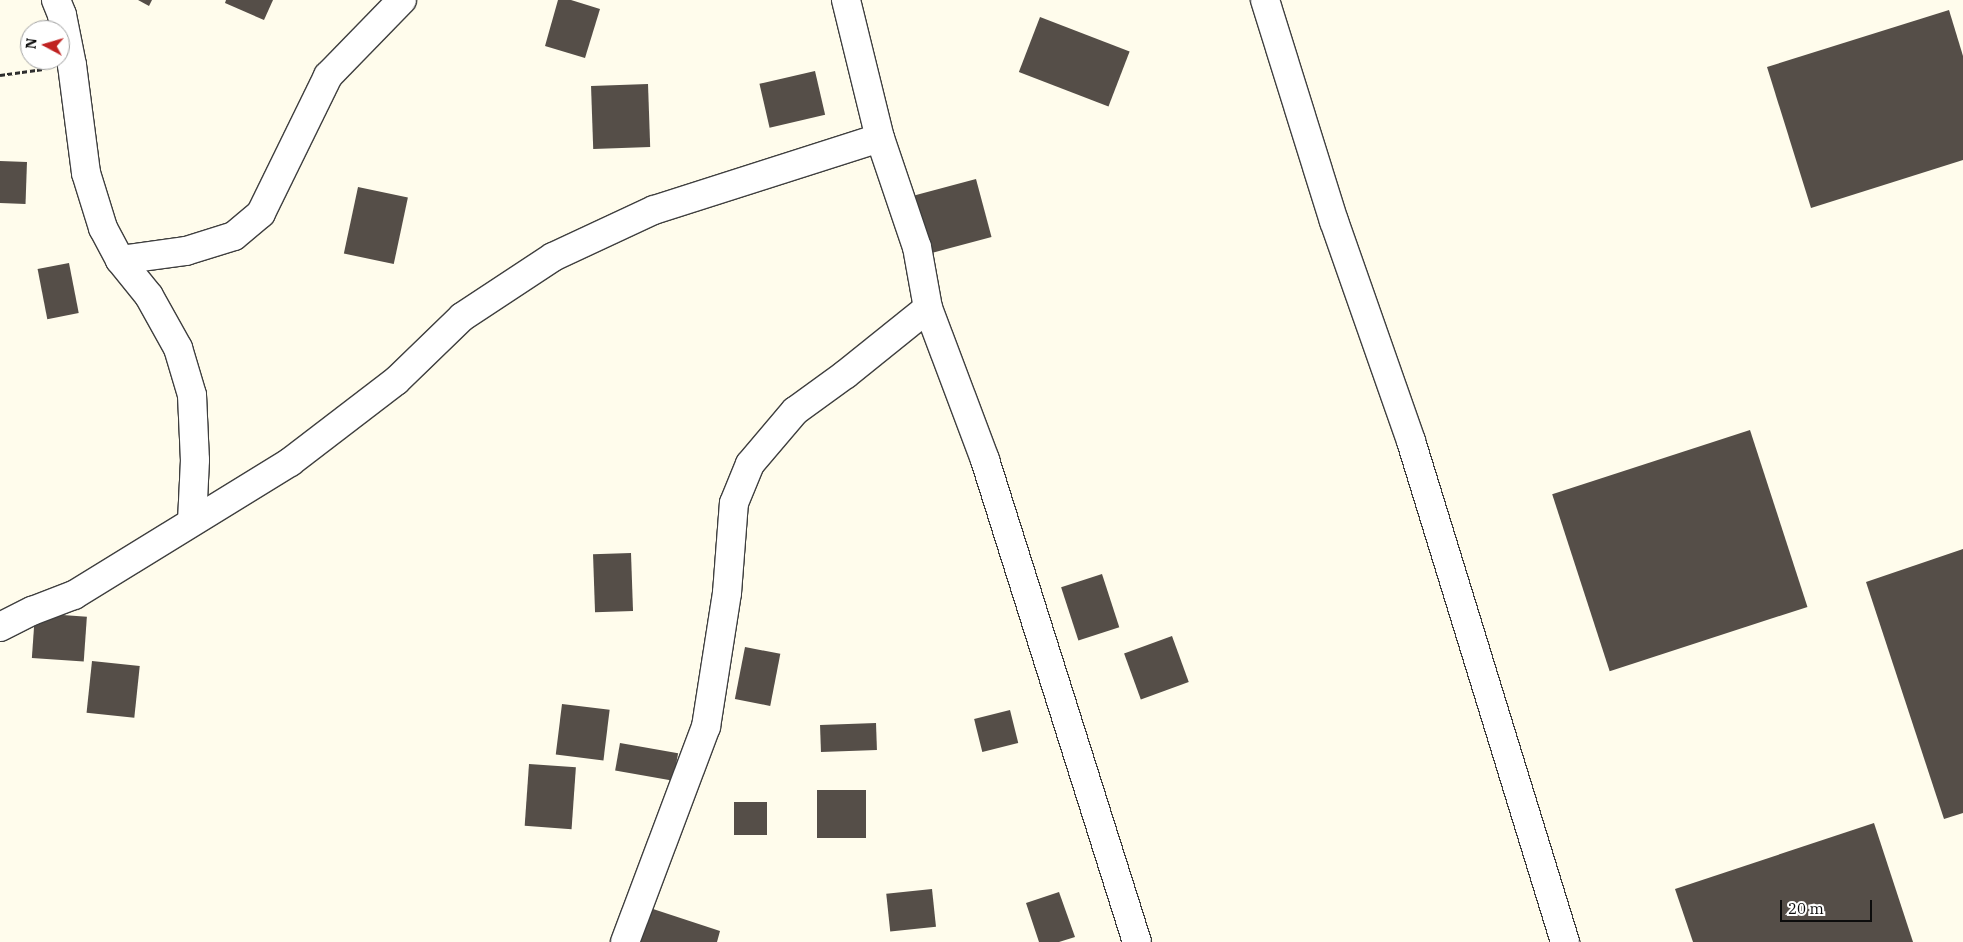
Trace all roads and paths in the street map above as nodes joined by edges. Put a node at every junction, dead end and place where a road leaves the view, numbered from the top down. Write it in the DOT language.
graph roads {
  1 [pos="56,0"];
  2 [pos="402,0"];
  3 [pos="846,0"];
  4 [pos="1264,0"];
  5 [pos="72,65"];
  6 [pos="0,75"];
  7 [pos="880,138"];
  8 [pos="120,260"];
  9 [pos="928,308"];
  10 [pos="192,521"];
  11 [pos="0,627"];
  12 [pos="625,942"];
  13 [pos="1137,942"];
  14 [pos="1565,942"];
  1 -- 5 [label="street"];
  2 -- 8 [label="street"];
  3 -- 7 [label="street"];
  4 -- 14 [label="street"];
  5 -- 6 [label="path"];
  5 -- 8 [label="street"];
  7 -- 9 [label="street"];
  7 -- 10 [label="street"];
  8 -- 10 [label="street"];
  9 -- 12 [label="street"];
  9 -- 13 [label="street"];
  10 -- 11 [label="street"];
}
